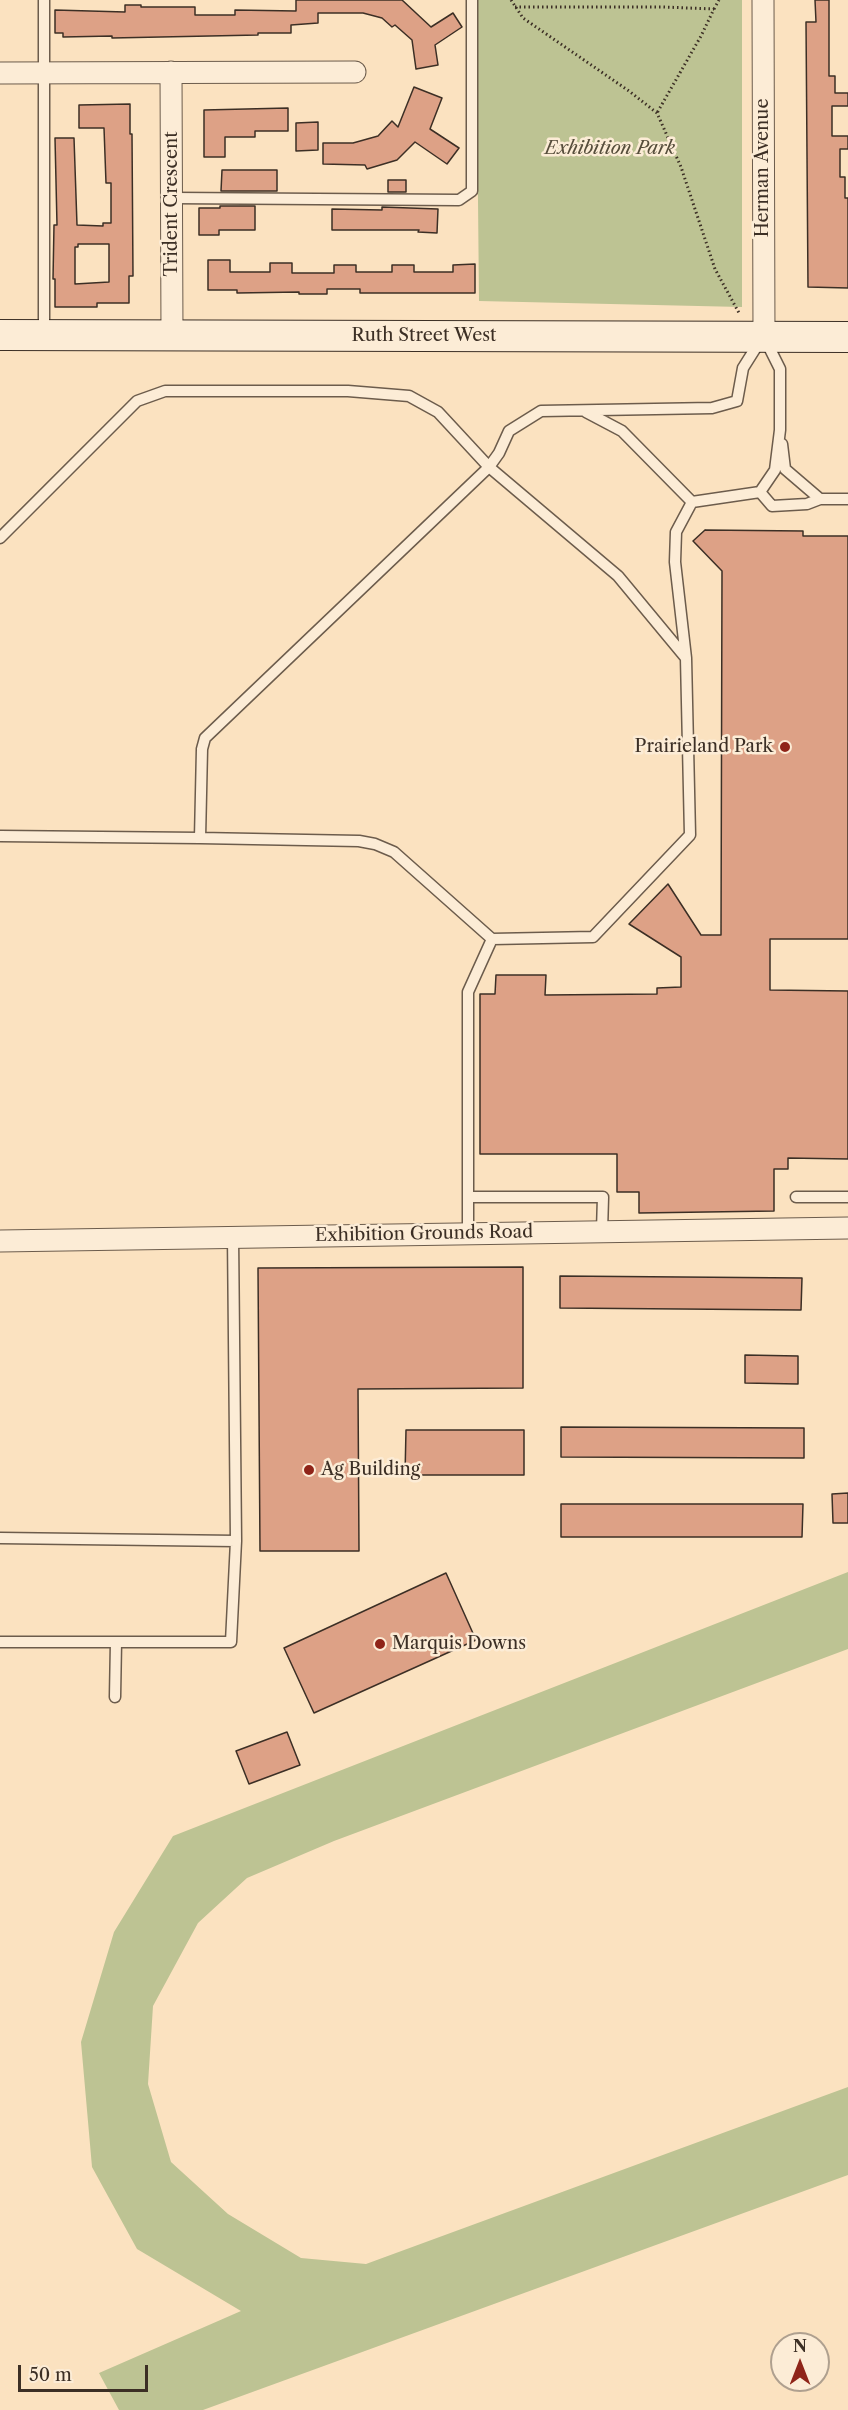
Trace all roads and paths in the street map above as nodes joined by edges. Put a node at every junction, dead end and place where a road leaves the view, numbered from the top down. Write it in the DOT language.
graph roads {
  1 [pos="44,0"];
  2 [pos="472,0"];
  3 [pos="510,0"];
  4 [pos="719,0"];
  5 [pos="763,0"];
  6 [pos="515,7"];
  7 [pos="714,9"];
  8 [pos="171,72"];
  9 [pos="356,72"];
  10 [pos="0,73"];
  11 [pos="44,73"];
  12 [pos="657,113"];
  13 [pos="173,198"];
  14 [pos="764,325"];
  15 [pos="0,334"];
  16 [pos="44,335"];
  17 [pos="172,336"];
  18 [pos="848,337"];
  19 [pos="583,410"];
  20 [pos="780,429"];
  21 [pos="489,467"];
  22 [pos="760,492"];
  23 [pos="820,499"];
  24 [pos="848,499"];
  25 [pos="692,502"];
  26 [pos="0,537"];
  27 [pos="686,658"];
  28 [pos="0,836"];
  29 [pos="200,838"];
  30 [pos="492,939"];
  31 [pos="468,1197"];
  32 [pos="796,1197"];
  33 [pos="848,1197"];
  34 [pos="848,1228"];
  35 [pos="602,1231"];
  36 [pos="468,1235"];
  37 [pos="233,1236"];
  38 [pos="0,1241"];
  39 [pos="0,1538"];
  40 [pos="236,1540"];
  41 [pos="0,1642"];
  42 [pos="116,1642"];
  43 [pos="115,1696"];
  1 -- 11 [label="lane"];
  2 -- 13 [label="lane"];
  3 -- 6 [label="path"];
  4 -- 7 [label="path"];
  5 -- 14 [label="street, Herman Avenue"];
  6 -- 7 [label="path"];
  6 -- 12 [label="path"];
  7 -- 12 [label="path"];
  8 -- 9 [label="street"];
  8 -- 11 [label="street"];
  8 -- 13 [label="street, Trident Crescent"];
  10 -- 11 [label="street"];
  11 -- 16 [label="lane"];
  12 -- 14 [label="path"];
  13 -- 17 [label="street, Trident Crescent"];
  14 -- 17 [label="street, Ruth Street West"];
  14 -- 18 [label="street, Ruth Street West"];
  14 -- 19 [label="lane"];
  14 -- 20 [label="lane"];
  15 -- 16 [label="street, Ruth Street West"];
  16 -- 17 [label="street, Ruth Street West"];
  19 -- 21 [label="lane"];
  19 -- 25 [label="lane"];
  20 -- 22 [label="lane"];
  20 -- 23 [label="lane"];
  21 -- 26 [label="lane"];
  21 -- 27 [label="lane"];
  21 -- 29 [label="lane"];
  22 -- 23 [label="lane"];
  22 -- 25 [label="lane"];
  23 -- 24 [label="lane"];
  25 -- 27 [label="lane"];
  27 -- 30 [label="lane"];
  28 -- 29 [label="lane"];
  29 -- 30 [label="lane"];
  30 -- 31 [label="lane"];
  31 -- 35 [label="lane"];
  31 -- 36 [label="lane"];
  32 -- 33 [label="lane"];
  34 -- 35 [label="street, Exhibition Grounds Road"];
  35 -- 36 [label="street, Exhibition Grounds Road"];
  36 -- 37 [label="street, Exhibition Grounds Road"];
  37 -- 38 [label="street, Exhibition Grounds Road"];
  37 -- 40 [label="lane"];
  39 -- 40 [label="lane"];
  40 -- 42 [label="lane"];
  41 -- 42 [label="lane"];
  42 -- 43 [label="lane"];
}
